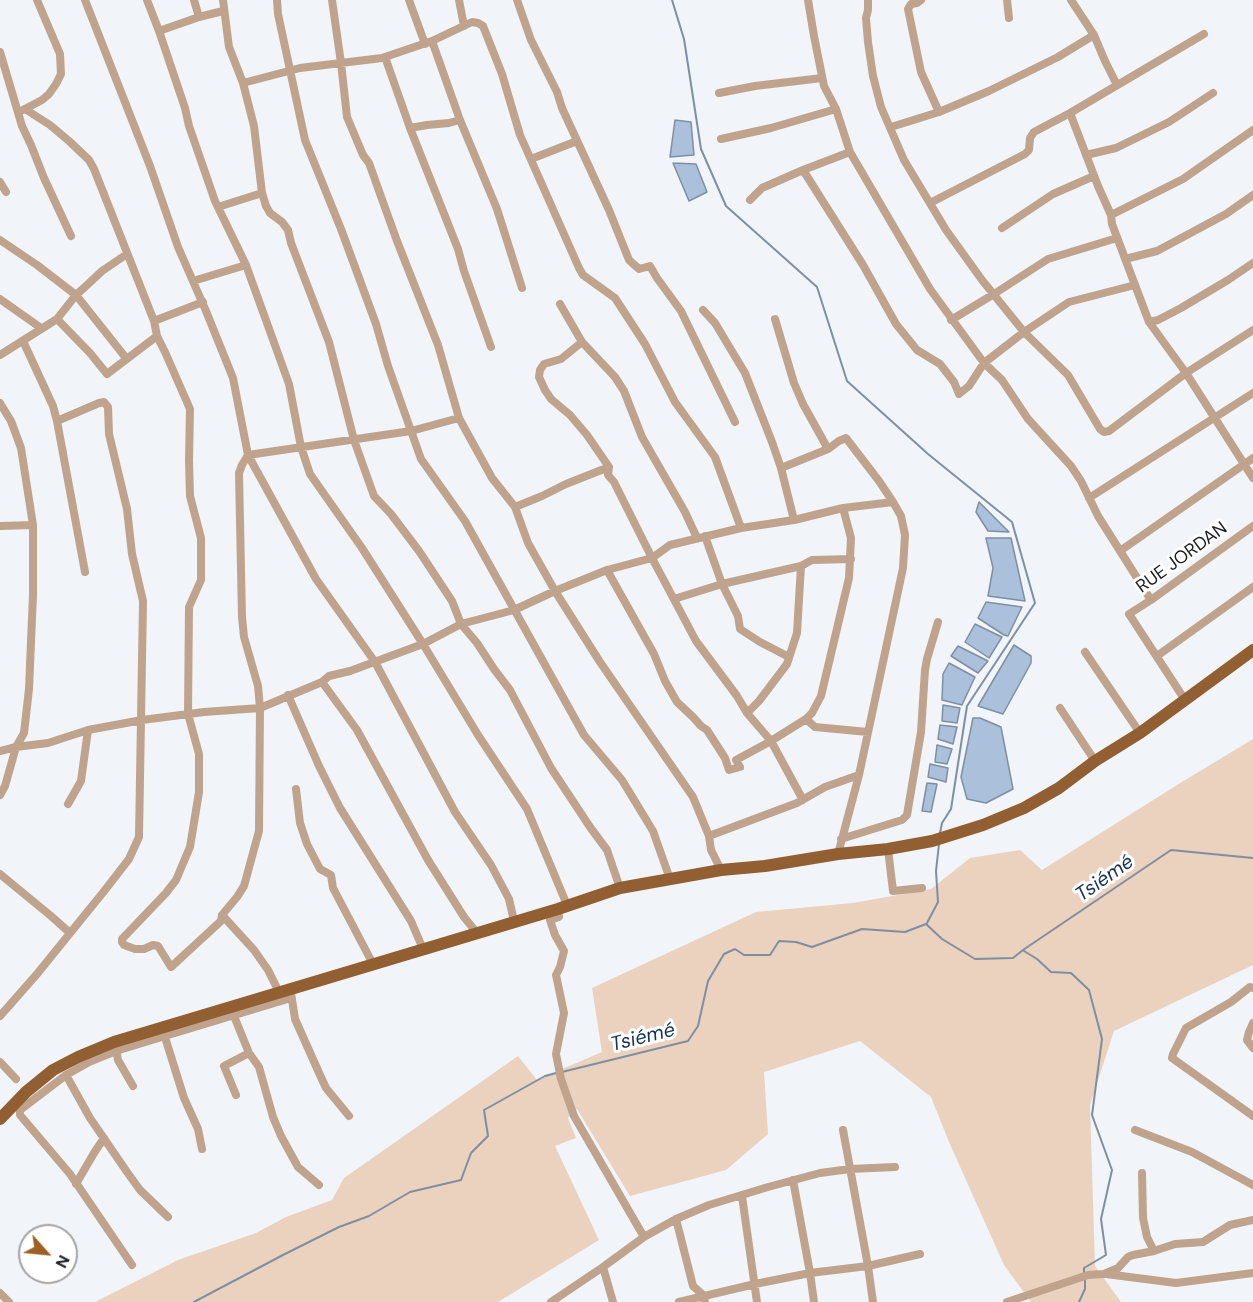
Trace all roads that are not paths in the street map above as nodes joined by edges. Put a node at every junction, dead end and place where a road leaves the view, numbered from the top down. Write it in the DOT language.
graph roads {
  1 [pos="37,0"];
  2 [pos="86,0"];
  3 [pos="147,0"];
  4 [pos="194,0"];
  5 [pos="223,0"];
  6 [pos="277,0"];
  7 [pos="332,0"];
  8 [pos="409,0"];
  9 [pos="459,0"];
  10 [pos="517,0"];
  11 [pos="808,0"];
  12 [pos="868,0"];
  13 [pos="921,0"];
  14 [pos="1007,0"];
  15 [pos="1071,0"];
  16 [pos="223,11"];
  17 [pos="199,17"];
  18 [pos="1009,18"];
  19 [pos="464,26"];
  20 [pos="159,31"];
  21 [pos="1204,34"];
  22 [pos="1094,35"];
  23 [pos="429,43"];
  24 [pos="0,52"];
  25 [pos="385,57"];
  26 [pos="341,63"];
  27 [pos="290,70"];
  28 [pos="822,78"];
  29 [pos="243,83"];
  30 [pos="1117,85"];
  31 [pos="719,93"];
  32 [pos="1213,93"];
  33 [pos="836,109"];
  34 [pos="22,110"];
  35 [pos="939,112"];
  36 [pos="1070,113"];
  37 [pos="460,120"];
  38 [pos="891,127"];
  39 [pos="410,128"];
  40 [pos="1253,130"];
  41 [pos="720,139"];
  42 [pos="577,141"];
  43 [pos="850,152"];
  44 [pos="1086,155"];
  45 [pos="531,159"];
  46 [pos="802,170"];
  47 [pos="1094,176"];
  48 [pos="0,182"];
  49 [pos="6,192"];
  50 [pos="262,193"];
  51 [pos="1253,195"];
  52 [pos="750,200"];
  53 [pos="930,203"];
  54 [pos="218,207"];
  55 [pos="1111,215"];
  56 [pos="1002,228"];
  57 [pos="71,236"];
  58 [pos="1117,238"];
  59 [pos="0,240"];
  60 [pos="127,254"];
  61 [pos="1125,259"];
  62 [pos="1253,262"];
  63 [pos="246,265"];
  64 [pos="193,281"];
  65 [pos="1135,285"];
  66 [pos="522,288"];
  67 [pos="994,294"];
  68 [pos="76,295"];
  69 [pos="0,299"];
  70 [pos="202,302"];
  71 [pos="560,304"];
  72 [pos="703,310"];
  73 [pos="57,319"];
  74 [pos="775,319"];
  75 [pos="951,320"];
  76 [pos="154,321"];
  77 [pos="1149,322"];
  78 [pos="41,328"];
  79 [pos="1253,330"];
  80 [pos="1024,332"];
  81 [pos="157,336"];
  82 [pos="23,341"];
  83 [pos="582,342"];
  84 [pos="491,347"];
  85 [pos="0,355"];
  86 [pos="126,358"];
  87 [pos="984,363"];
  88 [pos="1186,373"];
  89 [pos="1253,393"];
  90 [pos="0,403"];
  91 [pos="459,418"];
  92 [pos="1215,419"];
  93 [pos="57,421"];
  94 [pos="735,422"];
  95 [pos="411,432"];
  96 [pos="354,440"];
  97 [pos="301,447"];
  98 [pos="828,449"];
  99 [pos="248,454"];
  100 [pos="1253,458"];
  101 [pos="1244,464"];
  102 [pos="609,467"];
  103 [pos="781,468"];
  104 [pos="1253,478"];
  105 [pos="1089,498"];
  106 [pos="893,502"];
  107 [pos="515,507"];
  108 [pos="843,508"];
  109 [pos="794,520"];
  110 [pos="33,525"];
  111 [pos="0,526"];
  112 [pos="1253,526"];
  113 [pos="741,528"];
  114 [pos="701,537"];
  115 [pos="1120,551"];
  116 [pos="652,558"];
  117 [pos="851,559"];
  118 [pos="801,566"];
  119 [pos="607,570"];
  120 [pos="85,572"];
  121 [pos="722,584"];
  122 [pos="1253,587"];
  123 [pos="555,591"];
  124 [pos="674,599"];
  125 [pos="1151,600"];
  126 [pos="514,610"];
  127 [pos="938,622"];
  128 [pos="461,624"];
  129 [pos="423,644"];
  130 [pos="1085,652"];
  131 [pos="1251,653"];
  132 [pos="1157,656"];
  133 [pos="789,657"];
  134 [pos="375,662"];
  135 [pos="322,682"];
  136 [pos="288,695"];
  137 [pos="1185,700"];
  138 [pos="260,708"];
  139 [pos="1060,708"];
  140 [pos="747,713"];
  141 [pos="188,714"];
  142 [pos="806,719"];
  143 [pos="142,720"];
  144 [pos="88,730"];
  145 [pos="868,732"];
  146 [pos="1140,733"];
  147 [pos="771,741"];
  148 [pos="16,747"];
  149 [pos="0,751"];
  150 [pos="1095,761"];
  151 [pos="859,775"];
  152 [pos="296,789"];
  153 [pos="0,795"];
  154 [pos="803,800"];
  155 [pos="68,804"];
  156 [pos="709,836"];
  157 [pos="841,839"];
  158 [pos="888,849"];
  159 [pos="838,854"];
  160 [pos="721,870"];
  161 [pos="0,874"];
  162 [pos="670,879"];
  163 [pos="620,888"];
  164 [pos="922,888"];
  165 [pos="562,907"];
  166 [pos="222,915"];
  167 [pos="514,921"];
  168 [pos="70,933"];
  169 [pos="477,933"];
  170 [pos="423,949"];
  171 [pos="373,964"];
  172 [pos="1253,988"];
  173 [pos="287,993"];
  174 [pos="0,1016"];
  175 [pos="234,1016"];
  176 [pos="1253,1023"];
  177 [pos="164,1031"];
  178 [pos="115,1047"];
  179 [pos="1253,1048"];
  180 [pos="249,1053"];
  181 [pos="0,1062"];
  182 [pos="66,1075"];
  183 [pos="15,1079"];
  184 [pos="133,1086"];
  185 [pos="236,1095"];
  186 [pos="349,1116"];
  187 [pos="1253,1116"];
  188 [pos="0,1119"];
  189 [pos="843,1130"];
  190 [pos="1136,1130"];
  191 [pos="104,1138"];
  192 [pos="202,1149"];
  193 [pos="895,1167"];
  194 [pos="850,1169"];
  195 [pos="1142,1173"];
  196 [pos="793,1180"];
  197 [pos="76,1184"];
  198 [pos="319,1185"];
  199 [pos="1253,1185"];
  200 [pos="742,1196"];
  201 [pos="168,1217"];
  202 [pos="676,1219"];
  203 [pos="1253,1220"];
  204 [pos="644,1237"];
  205 [pos="1154,1251"];
  206 [pos="920,1254"];
  207 [pos="132,1265"];
  208 [pos="868,1266"];
  209 [pos="603,1268"];
  210 [pos="810,1273"];
  211 [pos="1253,1273"];
  212 [pos="1104,1274"];
  213 [pos="755,1284"];
  214 [pos="0,1293"];
  215 [pos="704,1299"];
  216 [pos="9,1302"];
  217 [pos="551,1302"];
  218 [pos="613,1302"];
  219 [pos="679,1302"];
  220 [pos="757,1302"];
  221 [pos="814,1302"];
  222 [pos="873,1302"];
  223 [pos="1007,1302"];
  1 -- 34 [label="street"];
  2 -- 64 [label="street"];
  3 -- 20 [label="street"];
  4 -- 17 [label="street"];
  5 -- 16 [label="street"];
  6 -- 27 [label="street"];
  7 -- 26 [label="street"];
  8 -- 23 [label="street"];
  9 -- 19 [label="street"];
  10 -- 42 [label="street"];
  11 -- 28 [label="street"];
  12 -- 38 [label="street"];
  13 -- 35 [label="street"];
  14 -- 18 [label="street"];
  15 -- 22 [label="street"];
  16 -- 17 [label="street"];
  16 -- 29 [label="street"];
  17 -- 20 [label="street"];
  19 -- 23 [label="street"];
  19 -- 45 [label="street"];
  20 -- 54 [label="street"];
  21 -- 30 [label="street"];
  22 -- 30 [label="street"];
  22 -- 35 [label="street"];
  23 -- 25 [label="street"];
  23 -- 37 [label="street"];
  24 -- 34 [label="street"];
  25 -- 26 [label="street"];
  25 -- 39 [label="street"];
  26 -- 27 [label="street"];
  26 -- 91 [label="street"];
  27 -- 29 [label="street"];
  27 -- 95 [label="street"];
  28 -- 31 [label="street"];
  28 -- 33 [label="street"];
  29 -- 50 [label="street"];
  30 -- 36 [label="street"];
  32 -- 44 [label="street"];
  33 -- 41 [label="street"];
  33 -- 43 [label="street"];
  34 -- 57 [label="street"];
  34 -- 60 [label="street"];
  35 -- 38 [label="street"];
  36 -- 44 [label="street"];
  36 -- 53 [label="street"];
  37 -- 39 [label="street"];
  37 -- 66 [label="street"];
  38 -- 53 [label="street"];
  39 -- 84 [label="street"];
  40 -- 55 [label="street"];
  42 -- 45 [label="street"];
  42 -- 94 [label="street"];
  43 -- 46 [label="street"];
  43 -- 75 [label="street"];
  44 -- 47 [label="street"];
  45 -- 113 [label="street"];
  46 -- 52 [label="street"];
  46 -- 87 [label="street"];
  47 -- 55 [label="street"];
  47 -- 56 [label="street"];
  48 -- 49 [label="street"];
  50 -- 54 [label="street"];
  50 -- 96 [label="street"];
  51 -- 61 [label="street"];
  53 -- 67 [label="street"];
  54 -- 63 [label="street"];
  55 -- 58 [label="street"];
  58 -- 61 [label="street"];
  58 -- 67 [label="street"];
  59 -- 68 [label="street"];
  60 -- 68 [label="street"];
  60 -- 76 [label="street"];
  61 -- 65 [label="street"];
  62 -- 77 [label="street"];
  63 -- 64 [label="street"];
  63 -- 97 [label="street"];
  64 -- 70 [label="street"];
  65 -- 77 [label="street"];
  65 -- 80 [label="street"];
  67 -- 75 [label="street"];
  67 -- 80 [label="street"];
  68 -- 73 [label="street"];
  68 -- 86 [label="street"];
  69 -- 78 [label="street"];
  70 -- 76 [label="street"];
  70 -- 99 [label="street"];
  71 -- 83 [label="street"];
  72 -- 103 [label="street"];
  73 -- 78 [label="street"];
  73 -- 86 [label="street"];
  74 -- 98 [label="street"];
  75 -- 87 [label="street"];
  76 -- 81 [label="street"];
  77 -- 88 [label="street"];
  78 -- 82 [label="street"];
  79 -- 88 [label="street"];
  80 -- 87 [label="street"];
  80 -- 88 [label="street"];
  81 -- 86 [label="street"];
  81 -- 141 [label="street"];
  82 -- 85 [label="street"];
  82 -- 93 [label="street"];
  83 -- 102 [label="street"];
  83 -- 114 [label="street"];
  87 -- 105 [label="street"];
  88 -- 92 [label="street"];
  89 -- 92 [label="street"];
  90 -- 110 [label="street"];
  91 -- 95 [label="street"];
  91 -- 107 [label="street"];
  92 -- 101 [label="street"];
  92 -- 105 [label="street"];
  93 -- 120 [label="street"];
  93 -- 143 [label="street"];
  95 -- 96 [label="street"];
  95 -- 126 [label="street"];
  96 -- 97 [label="street"];
  96 -- 128 [label="street"];
  97 -- 99 [label="street"];
  97 -- 129 [label="street"];
  98 -- 103 [label="street"];
  98 -- 106 [label="street"];
  99 -- 134 [label="street"];
  99 -- 138 [label="street"];
  100 -- 101 [label="street"];
  101 -- 104 [label="street"];
  101 -- 115 [label="street"];
  102 -- 107 [label="street"];
  102 -- 116 [label="street"];
  103 -- 109 [label="street"];
  105 -- 115 [label="street"];
  106 -- 108 [label="street"];
  106 -- 145 [label="street"];
  107 -- 123 [label="street"];
  108 -- 109 [label="street"];
  108 -- 117 [label="street"];
  109 -- 113 [label="street"];
  110 -- 111 [label="street"];
  110 -- 148 [label="street"];
  112 -- 125 [label="street, RUE JORDAN"];
  113 -- 114 [label="street"];
  114 -- 116 [label="street"];
  114 -- 121 [label="street"];
  115 -- 125 [label="street"];
  116 -- 119 [label="street"];
  116 -- 124 [label="street"];
  117 -- 118 [label="street"];
  117 -- 142 [label="street"];
  118 -- 121 [label="street"];
  118 -- 133 [label="street"];
  119 -- 123 [label="street"];
  119 -- 147 [label="street"];
  121 -- 124 [label="street"];
  121 -- 133 [label="street"];
  122 -- 132 [label="street"];
  123 -- 126 [label="street"];
  123 -- 156 [label="street"];
  124 -- 140 [label="street"];
  125 -- 132 [label="street, RUE JORDAN"];
  126 -- 128 [label="street"];
  126 -- 162 [label="street"];
  127 -- 157 [label="street"];
  128 -- 129 [label="street"];
  128 -- 163 [label="street"];
  129 -- 134 [label="street"];
  129 -- 165 [label="street"];
  130 -- 146 [label="street"];
  131 -- 137 [label="main road"];
  132 -- 137 [label="street"];
  133 -- 140 [label="street"];
  134 -- 135 [label="street"];
  134 -- 167 [label="street"];
  135 -- 136 [label="street"];
  135 -- 169 [label="street"];
  136 -- 138 [label="street"];
  136 -- 170 [label="street"];
  137 -- 146 [label="main road"];
  138 -- 141 [label="street"];
  138 -- 166 [label="street"];
  139 -- 150 [label="street"];
  140 -- 147 [label="street"];
  141 -- 143 [label="street"];
  141 -- 166 [label="street"];
  142 -- 145 [label="street"];
  142 -- 147 [label="street"];
  143 -- 144 [label="street"];
  143 -- 168 [label="street"];
  144 -- 148 [label="street"];
  144 -- 155 [label="street"];
  145 -- 151 [label="street"];
  146 -- 150 [label="main road"];
  147 -- 154 [label="street"];
  148 -- 149 [label="street"];
  148 -- 153 [label="street"];
  150 -- 158 [label="main road"];
  151 -- 154 [label="street"];
  151 -- 157 [label="street"];
  152 -- 171 [label="street"];
  154 -- 156 [label="street"];
  156 -- 160 [label="street"];
  157 -- 159 [label="street"];
  158 -- 159 [label="main road"];
  158 -- 164 [label="street"];
  159 -- 160 [label="main road"];
  160 -- 162 [label="main road"];
  161 -- 168 [label="street"];
  162 -- 163 [label="main road"];
  163 -- 165 [label="main road"];
  165 -- 167 [label="main road"];
  165 -- 204 [label="street"];
  166 -- 173 [label="street"];
  167 -- 169 [label="main road"];
  168 -- 174 [label="street"];
  169 -- 170 [label="main road"];
  170 -- 171 [label="main road"];
  171 -- 173 [label="main road"];
  172 -- 187 [label="street"];
  173 -- 175 [label="street"];
  173 -- 177 [label="main road"];
  173 -- 186 [label="street"];
  175 -- 177 [label="street"];
  175 -- 180 [label="street"];
  176 -- 179 [label="street"];
  177 -- 178 [label="main road"];
  177 -- 192 [label="street"];
  178 -- 182 [label="street"];
  178 -- 184 [label="street"];
  178 -- 188 [label="main road"];
  180 -- 185 [label="street"];
  180 -- 198 [label="street"];
  181 -- 183 [label="street"];
  182 -- 191 [label="street"];
  182 -- 197 [label="street"];
  189 -- 194 [label="street"];
  190 -- 199 [label="street"];
  191 -- 197 [label="street"];
  191 -- 201 [label="street"];
  193 -- 194 [label="street"];
  194 -- 196 [label="street"];
  194 -- 208 [label="street"];
  195 -- 205 [label="street"];
  196 -- 200 [label="street"];
  196 -- 210 [label="street"];
  197 -- 207 [label="street"];
  200 -- 202 [label="street"];
  200 -- 213 [label="street"];
  202 -- 204 [label="street"];
  202 -- 215 [label="street"];
  203 -- 205 [label="street"];
  204 -- 209 [label="street"];
  205 -- 212 [label="street"];
  206 -- 208 [label="street"];
  208 -- 210 [label="street"];
  208 -- 222 [label="street"];
  209 -- 217 [label="street"];
  209 -- 218 [label="street"];
  210 -- 213 [label="street"];
  210 -- 221 [label="street"];
  211 -- 212 [label="street"];
  212 -- 223 [label="street"];
  213 -- 215 [label="street"];
  213 -- 220 [label="street"];
  214 -- 216 [label="street"];
  215 -- 219 [label="street"];
}
